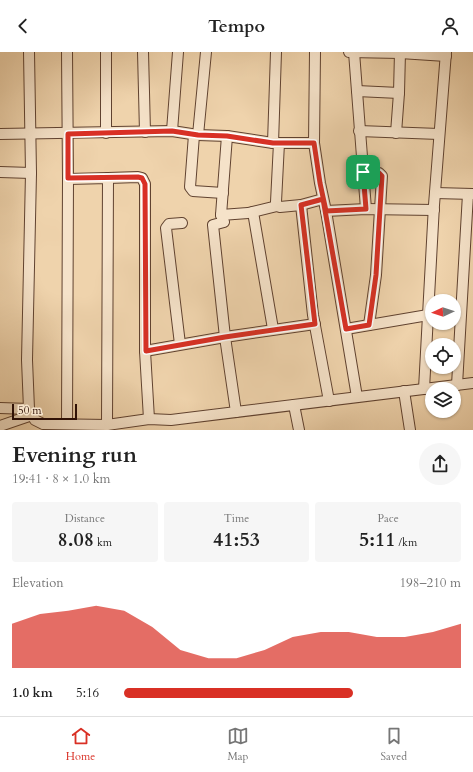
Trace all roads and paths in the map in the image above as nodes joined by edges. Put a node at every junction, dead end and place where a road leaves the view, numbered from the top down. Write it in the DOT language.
graph roads {
  1 [pos="29,52"];
  2 [pos="67,52"];
  3 [pos="106,52"];
  4 [pos="143,52"];
  5 [pos="178,52"];
  6 [pos="206,52"];
  7 [pos="276,52"];
  8 [pos="315,52"];
  9 [pos="349,52"];
  10 [pos="354,52"];
  11 [pos="400,52"];
  12 [pos="446,54"];
  13 [pos="357,91"];
  14 [pos="399,93"];
  15 [pos="172,131"];
  16 [pos="359,131"];
  17 [pos="145,132"];
  18 [pos="106,133"];
  19 [pos="396,133"];
  20 [pos="0,134"];
  21 [pos="31,134"];
  22 [pos="68,134"];
  23 [pos="439,134"];
  24 [pos="196,135"];
  25 [pos="227,136"];
  26 [pos="276,143"];
  27 [pos="314,143"];
  28 [pos="0,172"];
  29 [pos="363,172"];
  30 [pos="31,173"];
  31 [pos="68,178"];
  32 [pos="108,178"];
  33 [pos="223,193"];
  34 [pos="435,193"];
  35 [pos="470,194"];
  36 [pos="323,199"];
  37 [pos="301,205"];
  38 [pos="277,206"];
  39 [pos="366,209"];
  40 [pos="380,209"];
  41 [pos="434,210"];
  42 [pos="326,211"];
  43 [pos="253,212"];
  44 [pos="222,215"];
  45 [pos="182,223"];
  46 [pos="470,230"];
  47 [pos="429,294"];
  48 [pos="425,316"];
  49 [pos="315,324"];
  50 [pos="369,325"];
  51 [pos="273,329"];
  52 [pos="346,329"];
  53 [pos="427,330"];
  54 [pos="225,337"];
  55 [pos="180,344"];
  56 [pos="146,351"];
  57 [pos="457,382"];
  58 [pos="473,383"];
  59 [pos="461,384"];
  60 [pos="424,389"];
  61 [pos="404,391"];
  62 [pos="357,397"];
  63 [pos="329,401"];
  64 [pos="294,405"];
  65 [pos="0,408"];
  66 [pos="30,412"];
  67 [pos="236,412"];
  68 [pos="149,420"];
  69 [pos="67,424"];
  70 [pos="107,425"];
  71 [pos="172,425"];
  72 [pos="0,426"];
  73 [pos="299,430"];
  74 [pos="410,430"];
  1 -- 21 [label="street"];
  2 -- 22 [label="street"];
  3 -- 18 [label="street"];
  4 -- 17 [label="street"];
  5 -- 15 [label="street"];
  6 -- 24 [label="street"];
  7 -- 26 [label="street"];
  8 -- 27 [label="street"];
  9 -- 10 [label="street"];
  10 -- 11 [label="street"];
  10 -- 13 [label="street"];
  11 -- 12 [label="street"];
  11 -- 14 [label="street"];
  12 -- 23 [label="street"];
  13 -- 14 [label="street"];
  13 -- 16 [label="street"];
  14 -- 19 [label="street"];
  15 -- 17 [label="street"];
  15 -- 24 [label="street"];
  16 -- 19 [label="street"];
  16 -- 29 [label="street"];
  17 -- 18 [label="street"];
  18 -- 22 [label="street"];
  19 -- 23 [label="street"];
  20 -- 21 [label="street"];
  21 -- 22 [label="street"];
  21 -- 30 [label="street"];
  22 -- 31 [label="street"];
  23 -- 34 [label="street"];
  24 -- 25 [label="street"];
  24 -- 33 [label="street"];
  25 -- 26 [label="street"];
  25 -- 33 [label="street"];
  26 -- 27 [label="street"];
  26 -- 38 [label="street"];
  27 -- 36 [label="street"];
  28 -- 30 [label="street"];
  29 -- 39 [label="street"];
  29 -- 40 [label="street"];
  30 -- 66 [label="street"];
  31 -- 32 [label="street"];
  31 -- 69 [label="street"];
  32 -- 56 [label="street"];
  32 -- 70 [label="street"];
  33 -- 44 [label="street"];
  34 -- 35 [label="street"];
  34 -- 41 [label="street"];
  35 -- 46 [label="street"];
  36 -- 37 [label="street"];
  36 -- 42 [label="street"];
  37 -- 38 [label="street"];
  37 -- 49 [label="street"];
  38 -- 43 [label="street"];
  39 -- 40 [label="street"];
  39 -- 42 [label="street"];
  40 -- 41 [label="street"];
  40 -- 50 [label="street"];
  41 -- 47 [label="street"];
  42 -- 52 [label="street"];
  43 -- 44 [label="street"];
  43 -- 51 [label="street"];
  44 -- 54 [label="street"];
  45 -- 55 [label="street"];
  46 -- 57 [label="street"];
  48 -- 50 [label="street"];
  49 -- 51 [label="street"];
  49 -- 63 [label="street"];
  50 -- 52 [label="street"];
  51 -- 54 [label="street"];
  52 -- 62 [label="street"];
  53 -- 60 [label="street"];
  54 -- 55 [label="street"];
  54 -- 67 [label="street"];
  55 -- 56 [label="street"];
  56 -- 68 [label="street"];
  58 -- 59 [label="street"];
  60 -- 61 [label="street"];
  61 -- 62 [label="street"];
  61 -- 74 [label="street"];
  62 -- 63 [label="street"];
  63 -- 64 [label="street"];
  64 -- 67 [label="street"];
  64 -- 73 [label="street"];
  65 -- 66 [label="street"];
  66 -- 69 [label="street"];
  66 -- 72 [label="street"];
  67 -- 71 [label="street"];
  68 -- 70 [label="street"];
  68 -- 71 [label="street"];
  69 -- 70 [label="street"];
}
